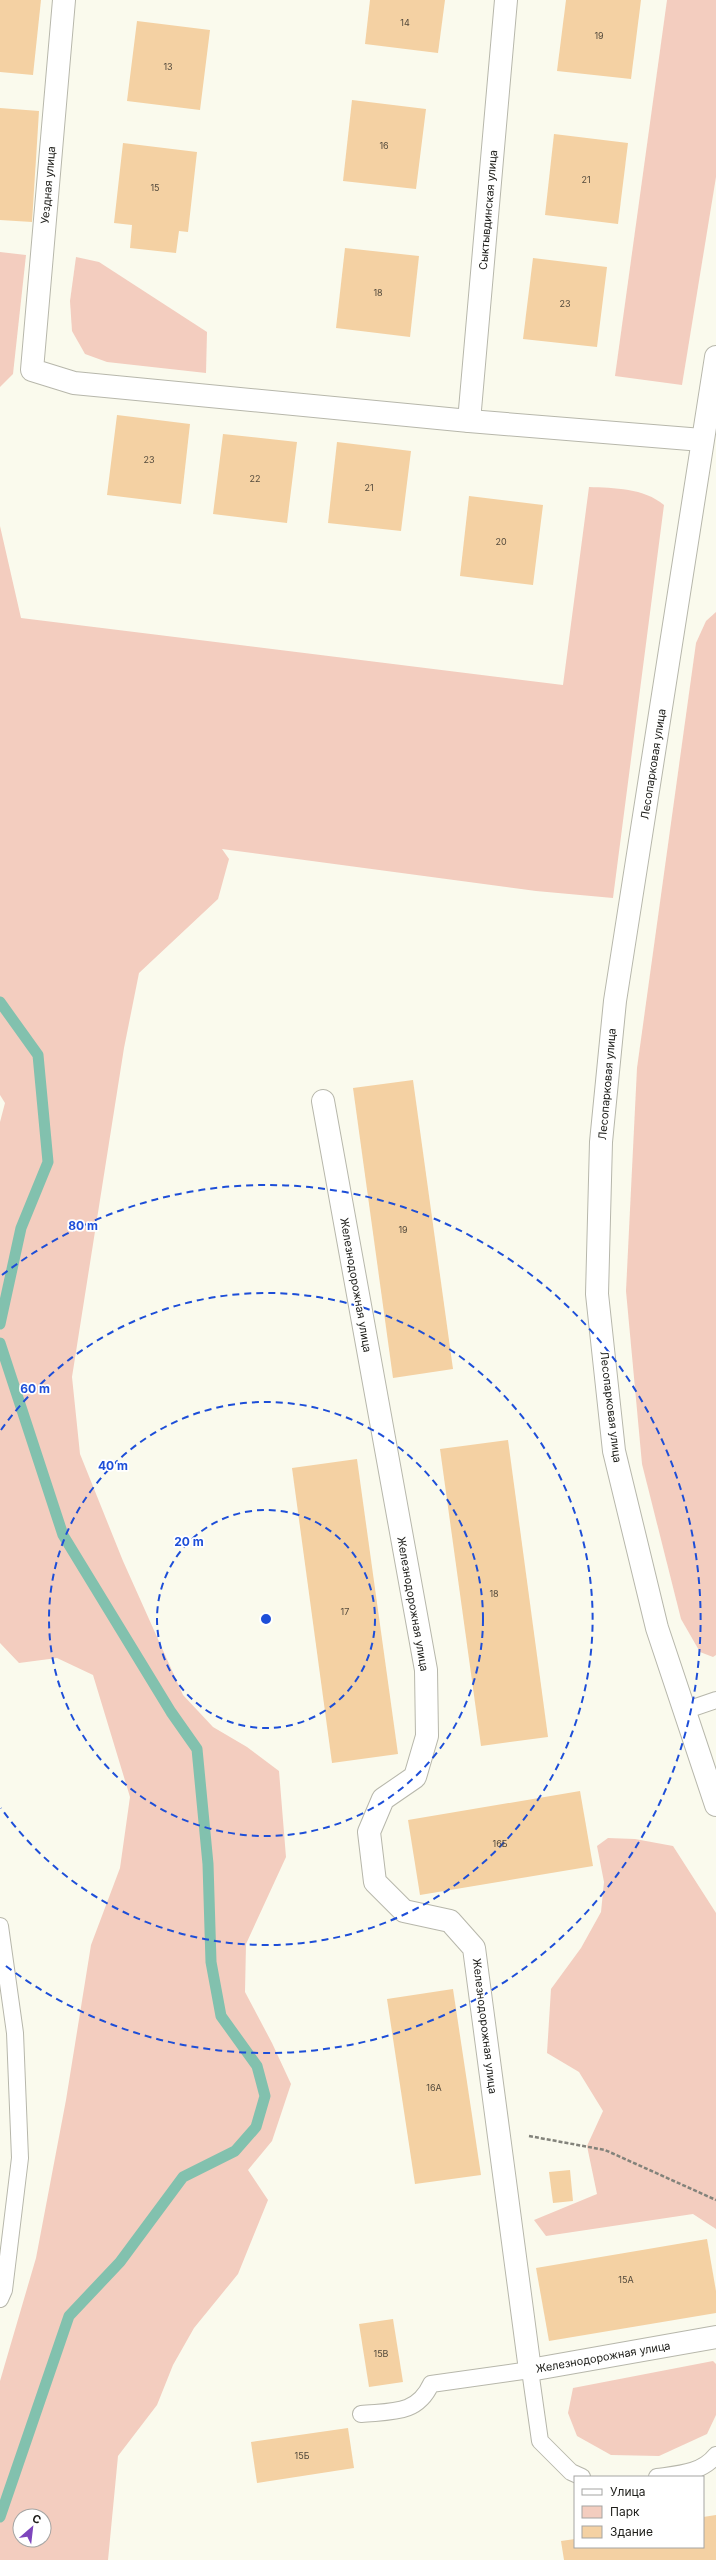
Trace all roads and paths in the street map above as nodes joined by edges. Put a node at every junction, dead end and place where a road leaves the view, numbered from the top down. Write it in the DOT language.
graph roads {
  1 [pos="64,0"];
  2 [pos="506,0"];
  3 [pos="716,357"];
  4 [pos="469,421"];
  5 [pos="702,440"];
  6 [pos="323,1101"];
  7 [pos="716,1700"];
  8 [pos="684,1711"];
  9 [pos="716,1804"];
  10 [pos="0,1926"];
  11 [pos="498,2131"];
  12 [pos="716,2200"];
  13 [pos="0,2299"];
  14 [pos="716,2337"];
  15 [pos="530,2370"];
  16 [pos="361,2414"];
  17 [pos="716,2454"];
  18 [pos="580,2476"];
  19 [pos="666,2476"];
  1 -- 4 [label="street, Уездная улица"];
  2 -- 4 [label="street, Сыктывдинская улица"];
  3 -- 5 [label="street, Лесопарковая улица"];
  4 -- 5 [label="street"];
  5 -- 8 [label="street, Лесопарковая улица"];
  6 -- 11 [label="street, Железнодорожная улица"];
  7 -- 8 [label="lane"];
  8 -- 9 [label="street, Лесопарковая улица"];
  10 -- 13 [label="lane"];
  11 -- 12 [label="path"];
  11 -- 15 [label="street, Железнодорожная улица"];
  14 -- 15 [label="street, Железнодорожная улица"];
  15 -- 16 [label="lane"];
  15 -- 18 [label="lane"];
  17 -- 19 [label="lane"];
}
